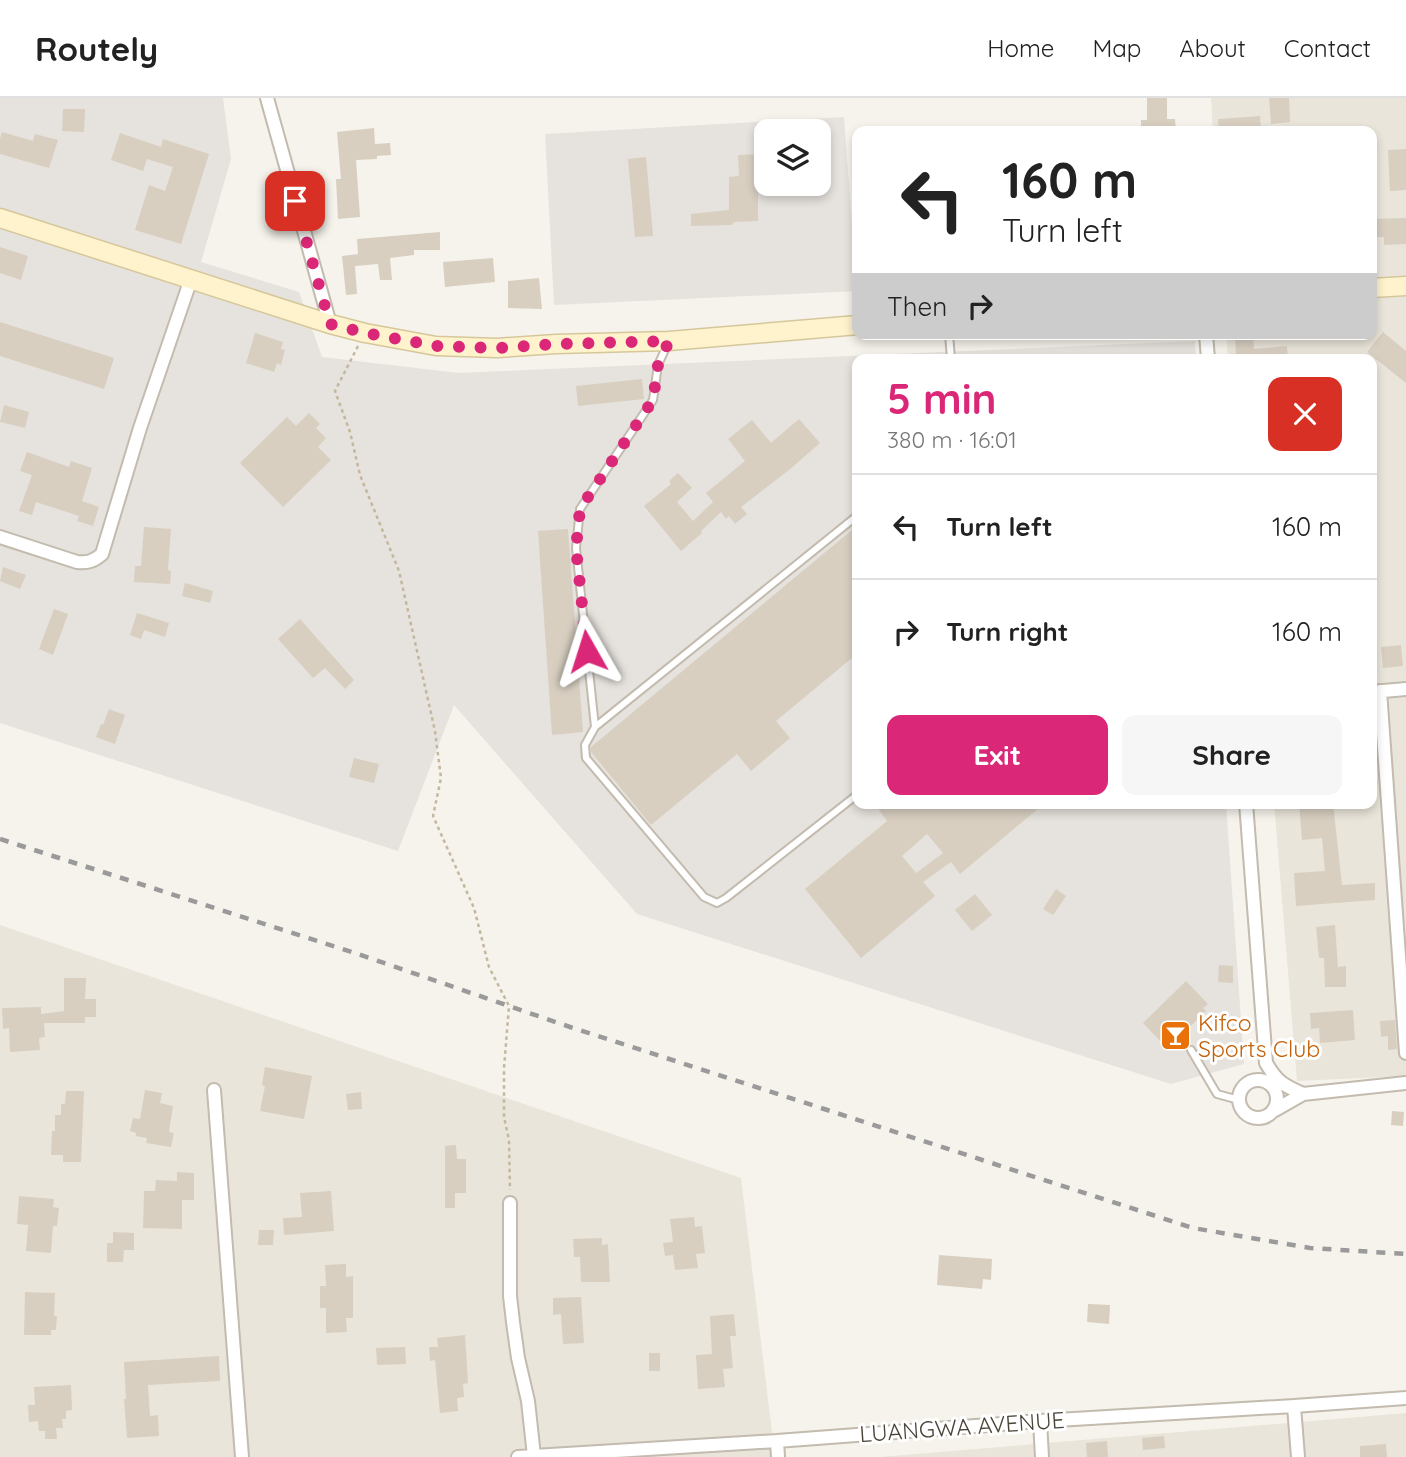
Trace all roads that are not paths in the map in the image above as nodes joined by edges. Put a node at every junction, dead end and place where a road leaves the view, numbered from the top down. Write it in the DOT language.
graph roads {
  1 [pos="267,98"];
  2 [pos="0,218"];
  3 [pos="191,279"];
  4 [pos="1406,286"];
  5 [pos="1377,288"];
  6 [pos="330,324"];
  7 [pos="852,326"];
  8 [pos="669,341"];
  9 [pos="852,520"];
  10 [pos="0,537"];
  11 [pos="1406,689"];
  12 [pos="1377,692"];
  13 [pos="1377,704"];
  14 [pos="595,727"];
  15 [pos="852,799"];
  16 [pos="1246,809"];
  17 [pos="1191,1051"];
  18 [pos="1406,1053"];
  19 [pos="1266,1063"];
  20 [pos="1258,1081"];
  21 [pos="1406,1083"];
  22 [pos="1287,1087"];
  23 [pos="214,1090"];
  24 [pos="1303,1094"];
  25 [pos="1239,1100"];
  26 [pos="1275,1110"];
  27 [pos="510,1203"];
  28 [pos="1406,1398"];
  29 [pos="1294,1406"];
  30 [pos="1040,1421"];
  31 [pos="776,1441"];
  32 [pos="527,1456"];
  33 [pos="242,1457"];
  34 [pos="518,1457"];
  35 [pos="778,1457"];
  36 [pos="1042,1457"];
  37 [pos="1298,1457"];
  1 -- 6 [label="street"];
  2 -- 3 [label="main road"];
  3 -- 6 [label="main road"];
  3 -- 10 [label="street"];
  4 -- 5 [label="main road"];
  6 -- 8 [label="main road"];
  7 -- 8 [label="main road"];
  8 -- 14 [label="lane"];
  9 -- 14 [label="lane"];
  11 -- 12 [label="street"];
  13 -- 18 [label="street"];
  14 -- 15 [label="lane"];
  16 -- 19 [label="street"];
  17 -- 25 [label="lane"];
  19 -- 20 [label="street"];
  19 -- 22 [label="street"];
  20 -- 22 [label="street"];
  20 -- 25 [label="street"];
  20 -- 26 [label="street"];
  21 -- 24 [label="street"];
  22 -- 24 [label="street"];
  23 -- 33 [label="street"];
  24 -- 26 [label="street"];
  25 -- 26 [label="street"];
  27 -- 32 [label="street"];
  28 -- 29 [label="street, LUANGWA AVENUE"];
  29 -- 30 [label="street, LUANGWA AVENUE"];
  29 -- 37 [label="street"];
  30 -- 31 [label="street, LUANGWA AVENUE"];
  30 -- 36 [label="street"];
  31 -- 32 [label="street, LUANGWA AVENUE"];
  31 -- 35 [label="street"];
  32 -- 34 [label="street, LUANGWA AVENUE"];
}
